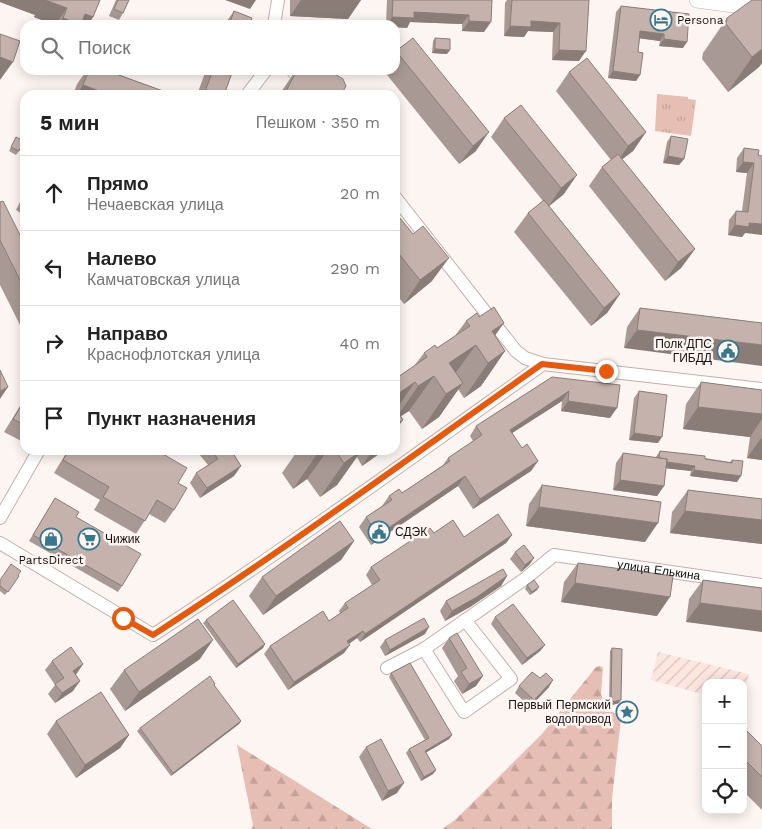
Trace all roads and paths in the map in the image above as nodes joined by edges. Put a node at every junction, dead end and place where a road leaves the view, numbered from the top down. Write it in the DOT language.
graph roads {
  1 [pos="278,0"];
  2 [pos="697,0"];
  3 [pos="762,9"];
  4 [pos="275,20"];
  5 [pos="262,75"];
  6 [pos="296,75"];
  7 [pos="251,90"];
  8 [pos="310,90"];
  9 [pos="400,203"];
  10 [pos="542,364"];
  11 [pos="762,389"];
  12 [pos="36,455"];
  13 [pos="0,518"];
  14 [pos="0,543"];
  15 [pos="762,585"];
  16 [pos="465,620"];
  17 [pos="424,649"];
  18 [pos="387,668"];
  1 -- 4 [label="street"];
  2 -- 3 [label="main road"];
  5 -- 7 [label="street"];
  6 -- 8 [label="street"];
  9 -- 10 [label="street"];
  10 -- 11 [label="street"];
  10 -- 14 [label="street"];
  12 -- 13 [label="street"];
  15 -- 16 [label="street, улица Елькина"];
  16 -- 17 [label="street"];
  16 -- 17 [label="street"];
  17 -- 18 [label="street"];
}
